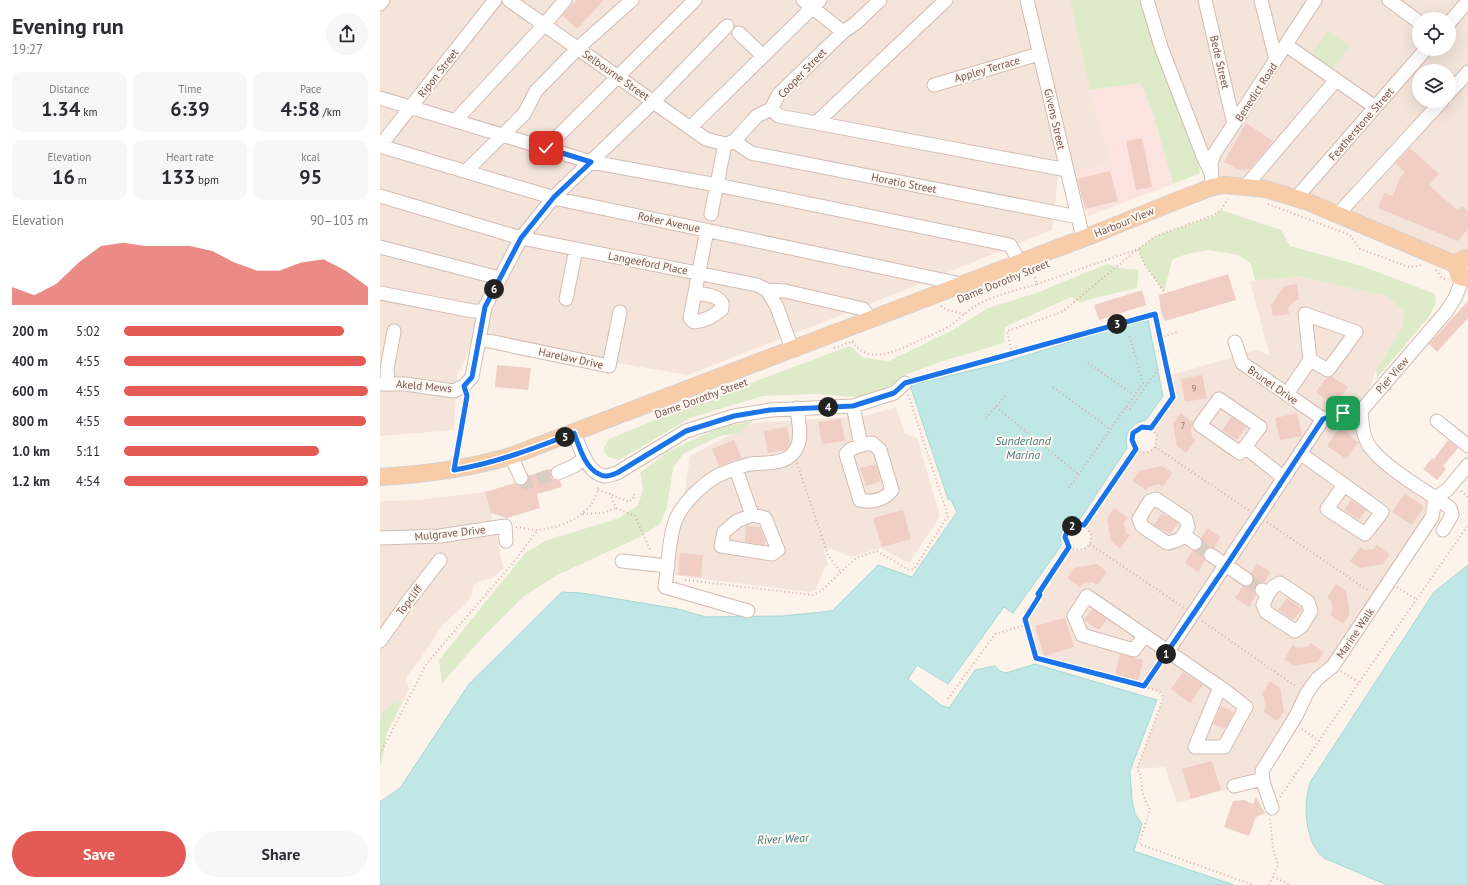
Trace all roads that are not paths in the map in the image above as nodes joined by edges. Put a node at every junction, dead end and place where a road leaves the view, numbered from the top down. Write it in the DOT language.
graph roads {
  1 [pos="383,0"];
  2 [pos="495,0"];
  3 [pos="509,0"];
  4 [pos="565,0"];
  5 [pos="632,0"];
  6 [pos="695,0"];
  7 [pos="880,0"];
  8 [pos="946,0"];
  9 [pos="1027,0"];
  10 [pos="1147,0"];
  11 [pos="1205,0"];
  12 [pos="1261,0"];
  13 [pos="1315,0"];
  14 [pos="1389,0"];
  15 [pos="1468,1"];
  16 [pos="812,2"];
  17 [pos="380,4"];
  18 [pos="1456,15"];
  19 [pos="1412,17"];
  20 [pos="544,25"];
  21 [pos="726,26"];
  22 [pos="739,32"];
  23 [pos="842,32"];
  24 [pos="1286,45"];
  25 [pos="578,48"];
  26 [pos="1039,54"];
  27 [pos="763,56"];
  28 [pos="1420,56"];
  29 [pos="1276,60"];
  30 [pos="1468,72"];
  31 [pos="618,76"];
  32 [pos="1336,80"];
  33 [pos="934,85"];
  34 [pos="1456,85"];
  35 [pos="380,98"];
  36 [pos="653,102"];
  37 [pos="1375,107"];
  38 [pos="410,108"];
  39 [pos="1436,108"];
  40 [pos="771,109"];
  41 [pos="455,121"];
  42 [pos="817,122"];
  43 [pos="1234,124"];
  44 [pos="690,128"];
  45 [pos="502,136"];
  46 [pos="730,143"];
  47 [pos="380,146"];
  48 [pos="546,148"];
  49 [pos="591,162"];
  50 [pos="1067,170"];
  51 [pos="466,171"];
  52 [pos="717,185"];
  53 [pos="1215,187"];
  54 [pos="1245,187"];
  55 [pos="380,196"];
  56 [pos="554,197"];
  57 [pos="1296,198"];
  58 [pos="711,214"];
  59 [pos="1338,214"];
  60 [pos="1078,217"];
  61 [pos="707,230"];
  62 [pos="521,238"];
  63 [pos="1083,238"];
  64 [pos="380,247"];
  65 [pos="576,249"];
  66 [pos="1026,265"];
  67 [pos="1464,270"];
  68 [pos="700,273"];
  69 [pos="499,278"];
  70 [pos="961,284"];
  71 [pos="767,290"];
  72 [pos="380,293"];
  73 [pos="695,293"];
  74 [pos="566,299"];
  75 [pos="484,311"];
  76 [pos="620,312"];
  77 [pos="871,319"];
  78 [pos="394,330"];
  79 [pos="479,339"];
  80 [pos="1235,342"];
  81 [pos="792,349"];
  82 [pos="1310,360"];
  83 [pos="905,383"];
  84 [pos="384,384"];
  85 [pos="1287,394"];
  86 [pos="853,406"];
  87 [pos="797,408"];
  88 [pos="1361,411"];
  89 [pos="1323,419"];
  90 [pos="1437,421"];
  91 [pos="574,433"];
  92 [pos="861,445"];
  93 [pos="1468,446"];
  94 [pos="1245,447"];
  95 [pos="1300,453"];
  96 [pos="511,456"];
  97 [pos="585,458"];
  98 [pos="1468,465"];
  99 [pos="736,469"];
  100 [pos="558,473"];
  101 [pos="380,477"];
  102 [pos="521,478"];
  103 [pos="1284,478"];
  104 [pos="1344,485"];
  105 [pos="1435,498"];
  106 [pos="752,515"];
  107 [pos="1443,530"];
  108 [pos="1184,535"];
  109 [pos="380,538"];
  110 [pos="506,541"];
  111 [pos="1195,543"];
  112 [pos="1211,555"];
  113 [pos="440,560"];
  114 [pos="622,561"];
  115 [pos="1226,566"];
  116 [pos="668,571"];
  117 [pos="1246,579"];
  118 [pos="748,611"];
  119 [pos="1144,636"];
  120 [pos="380,640"];
  121 [pos="1168,651"];
  122 [pos="1220,687"];
  123 [pos="1263,779"];
  124 [pos="1234,786"];
  125 [pos="1272,808"];
  1 -- 17 [label="street"];
  2 -- 38 [label="street, Ripon Street"];
  3 -- 20 [label="street, Selbourne Street"];
  4 -- 20 [label="street"];
  5 -- 25 [label="street"];
  6 -- 31 [label="street"];
  7 -- 23 [label="street, Cooper Street"];
  8 -- 42 [label="street"];
  9 -- 26 [label="street, Givens Street"];
  10 -- 53 [label="street"];
  11 -- 43 [label="street, Bede Street"];
  12 -- 29 [label="street"];
  13 -- 24 [label="street, Benedict Road"];
  14 -- 19 [label="street"];
  15 -- 18 [label="street"];
  16 -- 23 [label="street"];
  16 -- 27 [label="street"];
  20 -- 25 [label="street, Selbourne Street"];
  20 -- 41 [label="street"];
  21 -- 36 [label="street, Akeld Mews"];
  22 -- 27 [label="street"];
  23 -- 40 [label="street, Cooper Street"];
  24 -- 29 [label="street, Benedict Road"];
  24 -- 32 [label="street"];
  25 -- 31 [label="street, Selbourne Street"];
  25 -- 45 [label="street"];
  26 -- 33 [label="street, Appley Terrace"];
  26 -- 50 [label="street, Givens Street"];
  27 -- 44 [label="street"];
  28 -- 37 [label="street, Featherstone Street"];
  29 -- 43 [label="street, Benedict Road"];
  30 -- 34 [label="street"];
  31 -- 36 [label="street, Selbourne Street"];
  31 -- 48 [label="street"];
  32 -- 37 [label="street"];
  32 -- 54 [label="street"];
  35 -- 38 [label="street"];
  36 -- 44 [label="street, Selbourne Street"];
  36 -- 49 [label="street, Akeld Mews"];
  37 -- 57 [label="street, Featherstone Street"];
  38 -- 41 [label="street"];
  38 -- 47 [label="street, Ripon Street"];
  39 -- 59 [label="street"];
  40 -- 42 [label="street"];
  40 -- 46 [label="street, Cooper Street"];
  41 -- 45 [label="street"];
  42 -- 50 [label="street"];
  43 -- 53 [label="street, Benedict Road"];
  44 -- 46 [label="street, Selbourne Street"];
  45 -- 48 [label="street"];
  45 -- 51 [label="street"];
  46 -- 52 [label="street"];
  46 -- 60 [label="street, Horatio Street"];
  47 -- 51 [label="street, Roker Avenue"];
  48 -- 49 [label="street"];
  49 -- 52 [label="street"];
  49 -- 56 [label="street, Akeld Mews"];
  50 -- 60 [label="street, Givens Street"];
  51 -- 56 [label="street, Roker Avenue"];
  52 -- 58 [label="street"];
  52 -- 66 [label="street"];
  53 -- 54 [label="main road, Harbour View"];
  53 -- 63 [label="main road, Harbour View"];
  54 -- 57 [label="main road, Harbour View"];
  55 -- 62 [label="street, Langeeford Place"];
  56 -- 61 [label="street, Roker Avenue"];
  56 -- 62 [label="street, Akeld Mews"];
  57 -- 59 [label="main road, Harbour View"];
  59 -- 67 [label="main road, Harbour View"];
  60 -- 63 [label="street, Givens Street"];
  61 -- 68 [label="street"];
  61 -- 70 [label="street, Roker Avenue"];
  62 -- 65 [label="street, Langeeford Place"];
  62 -- 69 [label="street, Akeld Mews"];
  63 -- 66 [label="main road, Harbour View"];
  64 -- 69 [label="street"];
  65 -- 68 [label="street, Langeeford Place"];
  65 -- 74 [label="street"];
  66 -- 70 [label="main road, Harbour View"];
  67 -- 88 [label="street, Pier View"];
  68 -- 71 [label="street"];
  68 -- 73 [label="street, Langeeford Place"];
  69 -- 75 [label="street, Akeld Mews"];
  70 -- 77 [label="main road, Harbour View"];
  71 -- 77 [label="street"];
  71 -- 81 [label="street"];
  72 -- 75 [label="street"];
  75 -- 79 [label="street, Akeld Mews"];
  76 -- 79 [label="street, Harelaw Drive"];
  77 -- 81 [label="main road, Harbour View"];
  78 -- 84 [label="street"];
  79 -- 84 [label="street, Akeld Mews"];
  80 -- 85 [label="street, Brunel Drive"];
  81 -- 91 [label="main road, Dame Dorothy Street"];
  82 -- 82 [label="street"];
  82 -- 85 [label="street"];
  83 -- 86 [label="street"];
  85 -- 89 [label="street, Brunel Drive"];
  86 -- 87 [label="street"];
  86 -- 92 [label="street"];
  87 -- 97 [label="street"];
  87 -- 99 [label="street"];
  88 -- 89 [label="street"];
  88 -- 105 [label="street"];
  89 -- 95 [label="street"];
  90 -- 93 [label="street"];
  91 -- 96 [label="main road, Dame Dorothy Street"];
  91 -- 97 [label="street"];
  92 -- 92 [label="street"];
  94 -- 94 [label="street"];
  94 -- 103 [label="street"];
  95 -- 103 [label="street"];
  95 -- 104 [label="street"];
  96 -- 101 [label="main road, Dame Dorothy Street"];
  96 -- 102 [label="street"];
  97 -- 100 [label="street"];
  98 -- 105 [label="street"];
  99 -- 106 [label="street"];
  99 -- 116 [label="street"];
  103 -- 115 [label="street"];
  105 -- 107 [label="street"];
  105 -- 123 [label="street, Marine Walk"];
  108 -- 111 [label="street"];
  109 -- 110 [label="street, Mulgrave Drive"];
  112 -- 115 [label="street"];
  113 -- 120 [label="street, Topcliff"];
  114 -- 116 [label="street"];
  115 -- 117 [label="street"];
  115 -- 121 [label="street"];
  116 -- 118 [label="street"];
  119 -- 119 [label="street"];
  119 -- 121 [label="street"];
  121 -- 122 [label="street"];
  122 -- 122 [label="street"];
  123 -- 124 [label="street"];
  123 -- 125 [label="street"];
}
